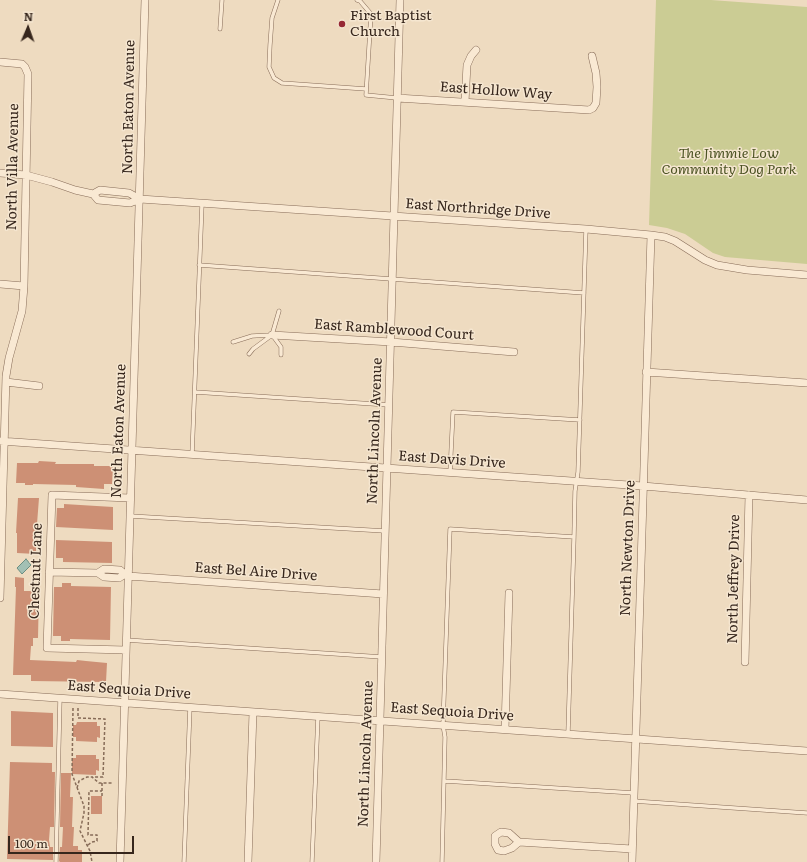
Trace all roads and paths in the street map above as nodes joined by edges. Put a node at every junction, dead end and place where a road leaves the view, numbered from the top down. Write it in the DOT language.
graph roads {
  1 [pos="145,0"];
  2 [pos="222,0"];
  3 [pos="278,0"];
  4 [pos="357,0"];
  5 [pos="400,0"];
  6 [pos="220,29"];
  7 [pos="476,50"];
  8 [pos="592,56"];
  9 [pos="0,62"];
  10 [pos="366,89"];
  11 [pos="397,98"];
  12 [pos="465,102"];
  13 [pos="0,174"];
  14 [pos="26,175"];
  15 [pos="140,198"];
  16 [pos="202,202"];
  17 [pos="394,216"];
  18 [pos="586,229"];
  19 [pos="651,235"];
  20 [pos="200,265"];
  21 [pos="807,275"];
  22 [pos="392,279"];
  23 [pos="0,284"];
  24 [pos="24,286"];
  25 [pos="584,293"];
  26 [pos="279,311"];
  27 [pos="272,335"];
  28 [pos="233,342"];
  29 [pos="391,342"];
  30 [pos="514,352"];
  31 [pos="249,354"];
  32 [pos="281,355"];
  33 [pos="646,372"];
  34 [pos="4,378"];
  35 [pos="807,383"];
  36 [pos="39,386"];
  37 [pos="3,391"];
  38 [pos="194,392"];
  39 [pos="389,405"];
  40 [pos="580,420"];
  41 [pos="2,441"];
  42 [pos="131,450"];
  43 [pos="192,455"];
  44 [pos="387,468"];
  45 [pos="2,470"];
  46 [pos="450,472"];
  47 [pos="577,482"];
  48 [pos="643,486"];
  49 [pos="749,495"];
  50 [pos="130,498"];
  51 [pos="807,500"];
  52 [pos="130,516"];
  53 [pos="385,531"];
  54 [pos="574,537"];
  55 [pos="49,572"];
  56 [pos="127,575"];
  57 [pos="509,593"];
  58 [pos="383,594"];
  59 [pos="0,598"];
  60 [pos="126,640"];
  61 [pos="126,650"];
  62 [pos="382,657"];
  63 [pos="745,662"];
  64 [pos="0,694"];
  65 [pos="60,698"];
  66 [pos="125,703"];
  67 [pos="73,708"];
  68 [pos="78,708"];
  69 [pos="190,708"];
  70 [pos="253,712"];
  71 [pos="318,716"];
  72 [pos="380,721"];
  73 [pos="443,725"];
  74 [pos="506,729"];
  75 [pos="568,733"];
  76 [pos="635,738"];
  77 [pos="807,751"];
  78 [pos="92,777"];
  79 [pos="445,781"];
  80 [pos="102,783"];
  81 [pos="113,783"];
  82 [pos="77,790"];
  83 [pos="102,791"];
  84 [pos="634,793"];
  85 [pos="102,796"];
  86 [pos="633,801"];
  87 [pos="807,813"];
  88 [pos="519,842"];
  89 [pos="87,846"];
  90 [pos="632,848"];
  91 [pos="56,862"];
  92 [pos="92,862"];
  93 [pos="120,862"];
  94 [pos="184,862"];
  95 [pos="248,862"];
  96 [pos="312,862"];
  97 [pos="376,862"];
  98 [pos="442,862"];
  99 [pos="632,862"];
  1 -- 15 [label="street, North Eaton Avenue"];
  2 -- 6 [label="lane"];
  3 -- 10 [label="lane"];
  4 -- 10 [label="lane"];
  5 -- 11 [label="street, North Lincoln Avenue"];
  7 -- 12 [label="street"];
  8 -- 12 [label="street, East Hollow Way"];
  9 -- 14 [label="street, North Villa Avenue"];
  10 -- 11 [label="lane"];
  11 -- 12 [label="street, East Hollow Way"];
  11 -- 17 [label="street, North Lincoln Avenue"];
  13 -- 14 [label="street, East Northridge Drive"];
  14 -- 15 [label="street, East Northridge Drive"];
  14 -- 24 [label="street, North Villa Avenue"];
  15 -- 16 [label="street, East Northridge Drive"];
  15 -- 42 [label="street, North Eaton Avenue"];
  16 -- 17 [label="street, East Northridge Drive"];
  16 -- 20 [label="lane"];
  17 -- 18 [label="street, East Northridge Drive"];
  17 -- 22 [label="street, North Lincoln Avenue"];
  18 -- 19 [label="street, East Northridge Drive"];
  18 -- 25 [label="lane"];
  19 -- 21 [label="street, East Northridge Drive"];
  19 -- 33 [label="street, North Newton Drive"];
  20 -- 22 [label="lane"];
  20 -- 38 [label="lane"];
  22 -- 25 [label="lane"];
  22 -- 29 [label="street, North Lincoln Avenue"];
  23 -- 24 [label="street"];
  24 -- 34 [label="street, North Villa Avenue"];
  25 -- 40 [label="lane"];
  26 -- 27 [label="lane"];
  27 -- 28 [label="lane"];
  27 -- 29 [label="street, East Ramblewood Court"];
  27 -- 31 [label="lane"];
  27 -- 32 [label="lane"];
  29 -- 30 [label="street, East Ramblewood Court"];
  29 -- 39 [label="street, North Lincoln Avenue"];
  33 -- 35 [label="street"];
  33 -- 48 [label="street, North Newton Drive"];
  34 -- 36 [label="street"];
  34 -- 37 [label="street, North Villa Avenue"];
  37 -- 41 [label="street, North Villa Avenue"];
  38 -- 39 [label="lane"];
  38 -- 43 [label="lane"];
  39 -- 44 [label="street, North Lincoln Avenue"];
  40 -- 46 [label="lane"];
  40 -- 47 [label="lane"];
  41 -- 42 [label="street, East Davis Drive"];
  41 -- 45 [label="street, North Villa Avenue"];
  42 -- 43 [label="street, East Davis Drive"];
  42 -- 50 [label="street, North Eaton Avenue"];
  43 -- 44 [label="street, East Davis Drive"];
  44 -- 46 [label="street, East Davis Drive"];
  44 -- 53 [label="street, North Lincoln Avenue"];
  45 -- 59 [label="street, North Villa Avenue"];
  46 -- 47 [label="street, East Davis Drive"];
  47 -- 48 [label="street, East Davis Drive"];
  47 -- 54 [label="lane"];
  48 -- 49 [label="street, East Davis Drive"];
  48 -- 76 [label="street, North Newton Drive"];
  49 -- 51 [label="street, East Davis Drive"];
  49 -- 63 [label="street, North Jeffrey Drive"];
  50 -- 52 [label="street, North Eaton Avenue"];
  50 -- 55 [label="street, Chestnut Lane"];
  52 -- 53 [label="lane"];
  52 -- 56 [label="street, North Eaton Avenue"];
  53 -- 58 [label="street, North Lincoln Avenue"];
  54 -- 73 [label="lane"];
  54 -- 75 [label="lane"];
  55 -- 56 [label="street, East Bel Aire Drive"];
  55 -- 61 [label="street, Chestnut Lane"];
  56 -- 58 [label="street, East Bel Aire Drive"];
  56 -- 60 [label="street, North Eaton Avenue"];
  57 -- 74 [label="street"];
  58 -- 62 [label="street, North Lincoln Avenue"];
  60 -- 61 [label="street, North Eaton Avenue"];
  60 -- 62 [label="lane"];
  61 -- 66 [label="street, North Eaton Avenue"];
  62 -- 72 [label="street, North Lincoln Avenue"];
  64 -- 65 [label="street, East Sequoia Drive"];
  65 -- 66 [label="street, East Sequoia Drive"];
  65 -- 91 [label="lane"];
  66 -- 69 [label="street, East Sequoia Drive"];
  66 -- 93 [label="street, North Eaton Avenue"];
  67 -- 82 [label="path"];
  68 -- 78 [label="path"];
  69 -- 70 [label="street, East Sequoia Drive"];
  69 -- 94 [label="lane"];
  70 -- 71 [label="street, East Sequoia Drive"];
  70 -- 95 [label="street"];
  71 -- 72 [label="street, East Sequoia Drive"];
  71 -- 96 [label="lane"];
  72 -- 73 [label="street, East Sequoia Drive"];
  72 -- 97 [label="street, North Lincoln Avenue"];
  73 -- 74 [label="street, East Sequoia Drive"];
  73 -- 79 [label="lane"];
  74 -- 75 [label="street, East Sequoia Drive"];
  75 -- 76 [label="street, East Sequoia Drive"];
  76 -- 77 [label="street, East Sequoia Drive"];
  76 -- 84 [label="street, North Newton Drive"];
  78 -- 80 [label="path"];
  78 -- 82 [label="path"];
  79 -- 84 [label="lane"];
  79 -- 98 [label="lane"];
  80 -- 81 [label="path"];
  80 -- 83 [label="path"];
  82 -- 89 [label="path"];
  83 -- 85 [label="path"];
  83 -- 89 [label="path"];
  84 -- 86 [label="street, North Newton Drive"];
  86 -- 87 [label="lane"];
  86 -- 90 [label="street, North Newton Drive"];
  88 -- 90 [label="street"];
  89 -- 92 [label="path"];
  90 -- 99 [label="street, North Newton Drive"];
}
